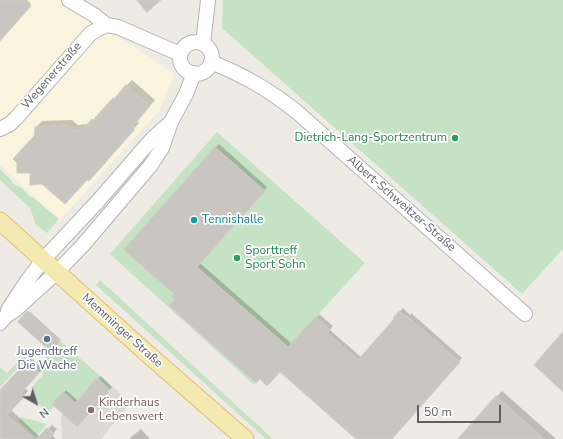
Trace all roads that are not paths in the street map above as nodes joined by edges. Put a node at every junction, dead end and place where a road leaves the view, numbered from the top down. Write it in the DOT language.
graph roads {
  1 [pos="69,0"];
  2 [pos="208,0"];
  3 [pos="106,25"];
  4 [pos="203,44"];
  5 [pos="180,54"];
  6 [pos="211,62"];
  7 [pos="194,73"];
  8 [pos="172,122"];
  9 [pos="0,130"];
  10 [pos="0,221"];
  11 [pos="43,260"];
  12 [pos="57,272"];
  13 [pos="525,314"];
  14 [pos="3,320"];
  15 [pos="245,439"];
  1 -- 3 [label="street"];
  2 -- 4 [label="street"];
  3 -- 5 [label="street"];
  3 -- 9 [label="street, Wegenerstraße"];
  4 -- 5 [label="street"];
  4 -- 6 [label="street"];
  5 -- 7 [label="street"];
  6 -- 7 [label="street"];
  6 -- 13 [label="street, Albert-Schweitzer-Straße"];
  7 -- 8 [label="street"];
  8 -- 11 [label="street"];
  8 -- 12 [label="street"];
  10 -- 11 [label="main road, Memminger Straße"];
  11 -- 12 [label="main road, Memminger Straße"];
  11 -- 14 [label="street"];
  12 -- 14 [label="street"];
  12 -- 15 [label="main road, Memminger Straße"];
}
